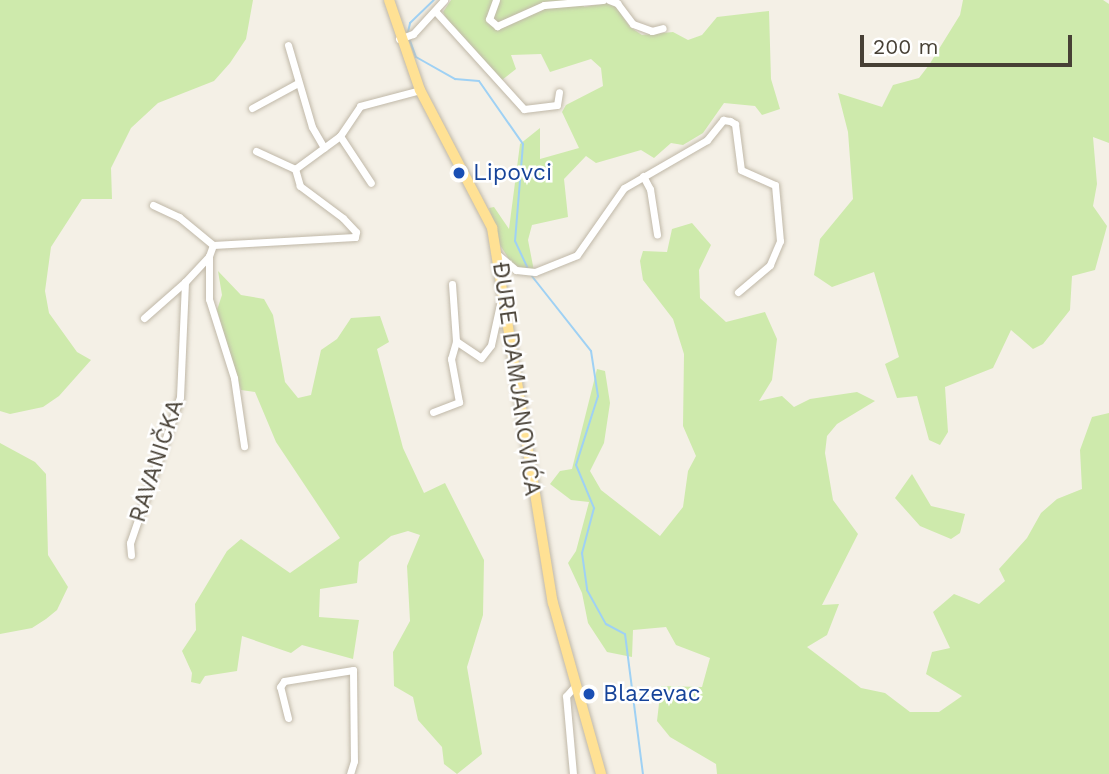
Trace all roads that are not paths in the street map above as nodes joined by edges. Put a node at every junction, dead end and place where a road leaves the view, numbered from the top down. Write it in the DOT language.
graph roads {
  1 [pos="389,0"];
  2 [pos="444,0"];
  3 [pos="496,0"];
  4 [pos="603,0"];
  5 [pos="609,0"];
  6 [pos="436,12"];
  7 [pos="663,28"];
  8 [pos="405,37"];
  9 [pos="288,45"];
  10 [pos="298,83"];
  11 [pos="420,90"];
  12 [pos="559,92"];
  13 [pos="252,108"];
  14 [pos="340,136"];
  15 [pos="324,148"];
  16 [pos="256,151"];
  17 [pos="295,169"];
  18 [pos="642,176"];
  19 [pos="371,183"];
  20 [pos="153,205"];
  21 [pos="656,234"];
  22 [pos="213,245"];
  23 [pos="497,254"];
  24 [pos="209,256"];
  25 [pos="185,282"];
  26 [pos="452,284"];
  27 [pos="738,292"];
  28 [pos="502,295"];
  29 [pos="144,318"];
  30 [pos="456,341"];
  31 [pos="433,412"];
  32 [pos="244,446"];
  33 [pos="131,555"];
  34 [pos="576,685"];
  35 [pos="288,718"];
  36 [pos="350,774"];
  37 [pos="573,774"];
  38 [pos="601,774"];
  1 -- 8 [label="main road, ĐURE DAMJANOVIĆA"];
  2 -- 6 [label="street"];
  3 -- 4 [label="street"];
  5 -- 7 [label="street"];
  6 -- 8 [label="street"];
  6 -- 12 [label="street"];
  8 -- 11 [label="main road, ĐURE DAMJANOVIĆA"];
  9 -- 10 [label="street"];
  10 -- 13 [label="street"];
  10 -- 15 [label="street"];
  11 -- 14 [label="street"];
  11 -- 23 [label="main road, ĐURE DAMJANOVIĆA"];
  14 -- 15 [label="street"];
  14 -- 19 [label="street"];
  15 -- 17 [label="street"];
  16 -- 17 [label="street"];
  17 -- 22 [label="street"];
  18 -- 21 [label="street"];
  18 -- 23 [label="street"];
  18 -- 27 [label="street"];
  20 -- 22 [label="street"];
  22 -- 24 [label="street"];
  23 -- 28 [label="main road, ĐURE DAMJANOVIĆA"];
  24 -- 25 [label="street"];
  24 -- 32 [label="street"];
  25 -- 29 [label="street"];
  25 -- 33 [label="street, RAVANIČKA"];
  26 -- 30 [label="street"];
  28 -- 30 [label="street"];
  28 -- 34 [label="main road, ĐURE DAMJANOVIĆA"];
  30 -- 31 [label="street"];
  34 -- 37 [label="street"];
  34 -- 38 [label="main road, ĐURE DAMJANOVIĆA"];
  35 -- 36 [label="street"];
}
